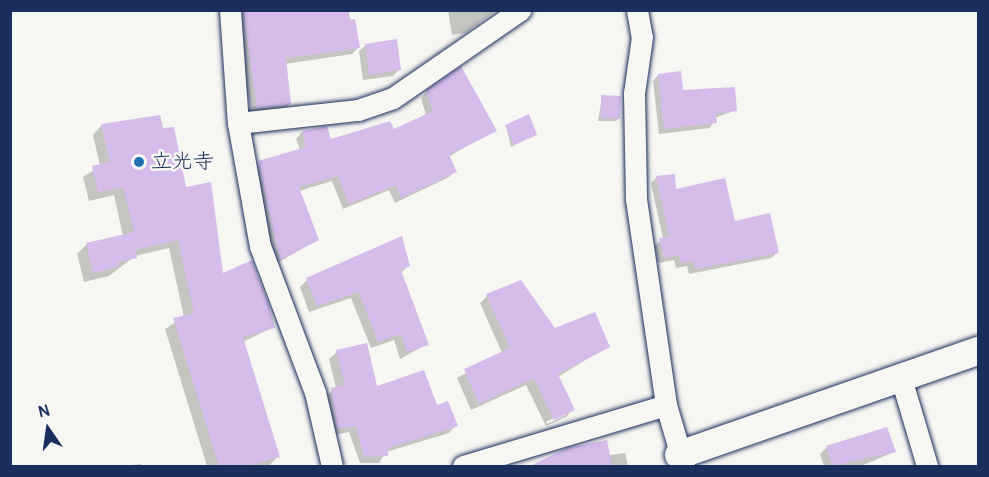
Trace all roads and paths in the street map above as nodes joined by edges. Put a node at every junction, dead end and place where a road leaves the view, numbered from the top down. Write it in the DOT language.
graph roads {
  1 [pos="230,10"];
  2 [pos="520,10"];
  3 [pos="637,10"];
  4 [pos="238,123"];
  5 [pos="978,351"];
  6 [pos="901,378"];
  7 [pos="666,405"];
  8 [pos="682,461"];
  9 [pos="332,466"];
  10 [pos="463,466"];
  11 [pos="927,466"];
  1 -- 4 [label="street"];
  2 -- 4 [label="street"];
  3 -- 7 [label="street"];
  4 -- 9 [label="street"];
  5 -- 6 [label="street"];
  6 -- 8 [label="street"];
  6 -- 11 [label="street"];
  7 -- 8 [label="street"];
  7 -- 10 [label="street"];
}
